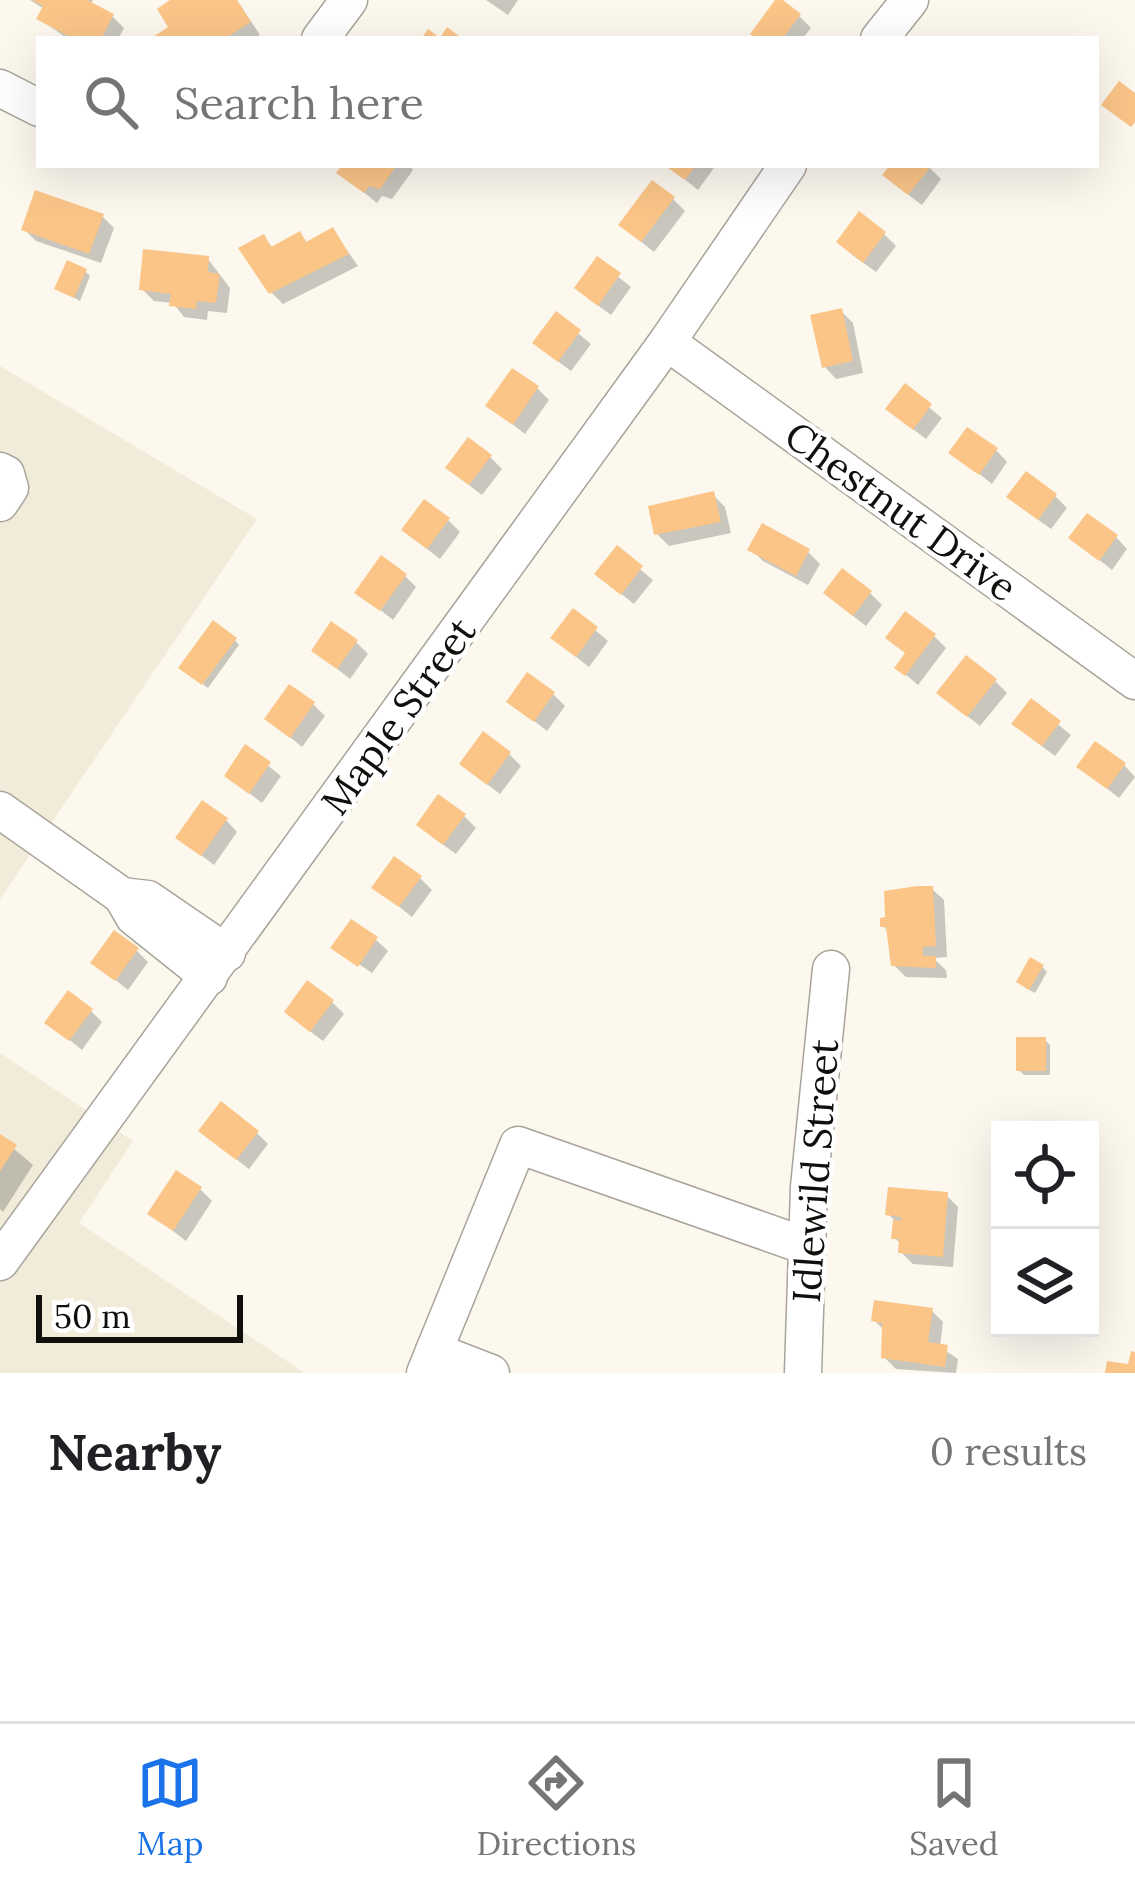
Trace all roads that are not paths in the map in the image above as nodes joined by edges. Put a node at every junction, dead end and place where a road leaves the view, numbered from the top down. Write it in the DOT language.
graph roads {
  1 [pos="350,0"];
  2 [pos="910,0"];
  3 [pos="322,36"];
  4 [pos="881,36"];
  5 [pos="0,88"];
  6 [pos="36,106"];
  7 [pos="786,168"];
  8 [pos="667,342"];
  9 [pos="0,471"];
  10 [pos="0,503"];
  11 [pos="1135,681"];
  12 [pos="0,810"];
  13 [pos="218,965"];
  14 [pos="831,969"];
  15 [pos="806,1246"];
  16 [pos="0,1262"];
  17 [pos="430,1362"];
  18 [pos="491,1373"];
  19 [pos="802,1373"];
  1 -- 3 [label="street"];
  2 -- 4 [label="street"];
  5 -- 6 [label="street"];
  7 -- 8 [label="street, Maple Street"];
  8 -- 11 [label="street, Chestnut Drive"];
  8 -- 13 [label="street, Maple Street"];
  9 -- 10 [label="street"];
  12 -- 13 [label="street"];
  13 -- 16 [label="street, Maple Street"];
  14 -- 15 [label="street, Idlewild Street"];
  15 -- 17 [label="street"];
  15 -- 19 [label="street, Idlewild Street"];
  17 -- 18 [label="street"];
}
